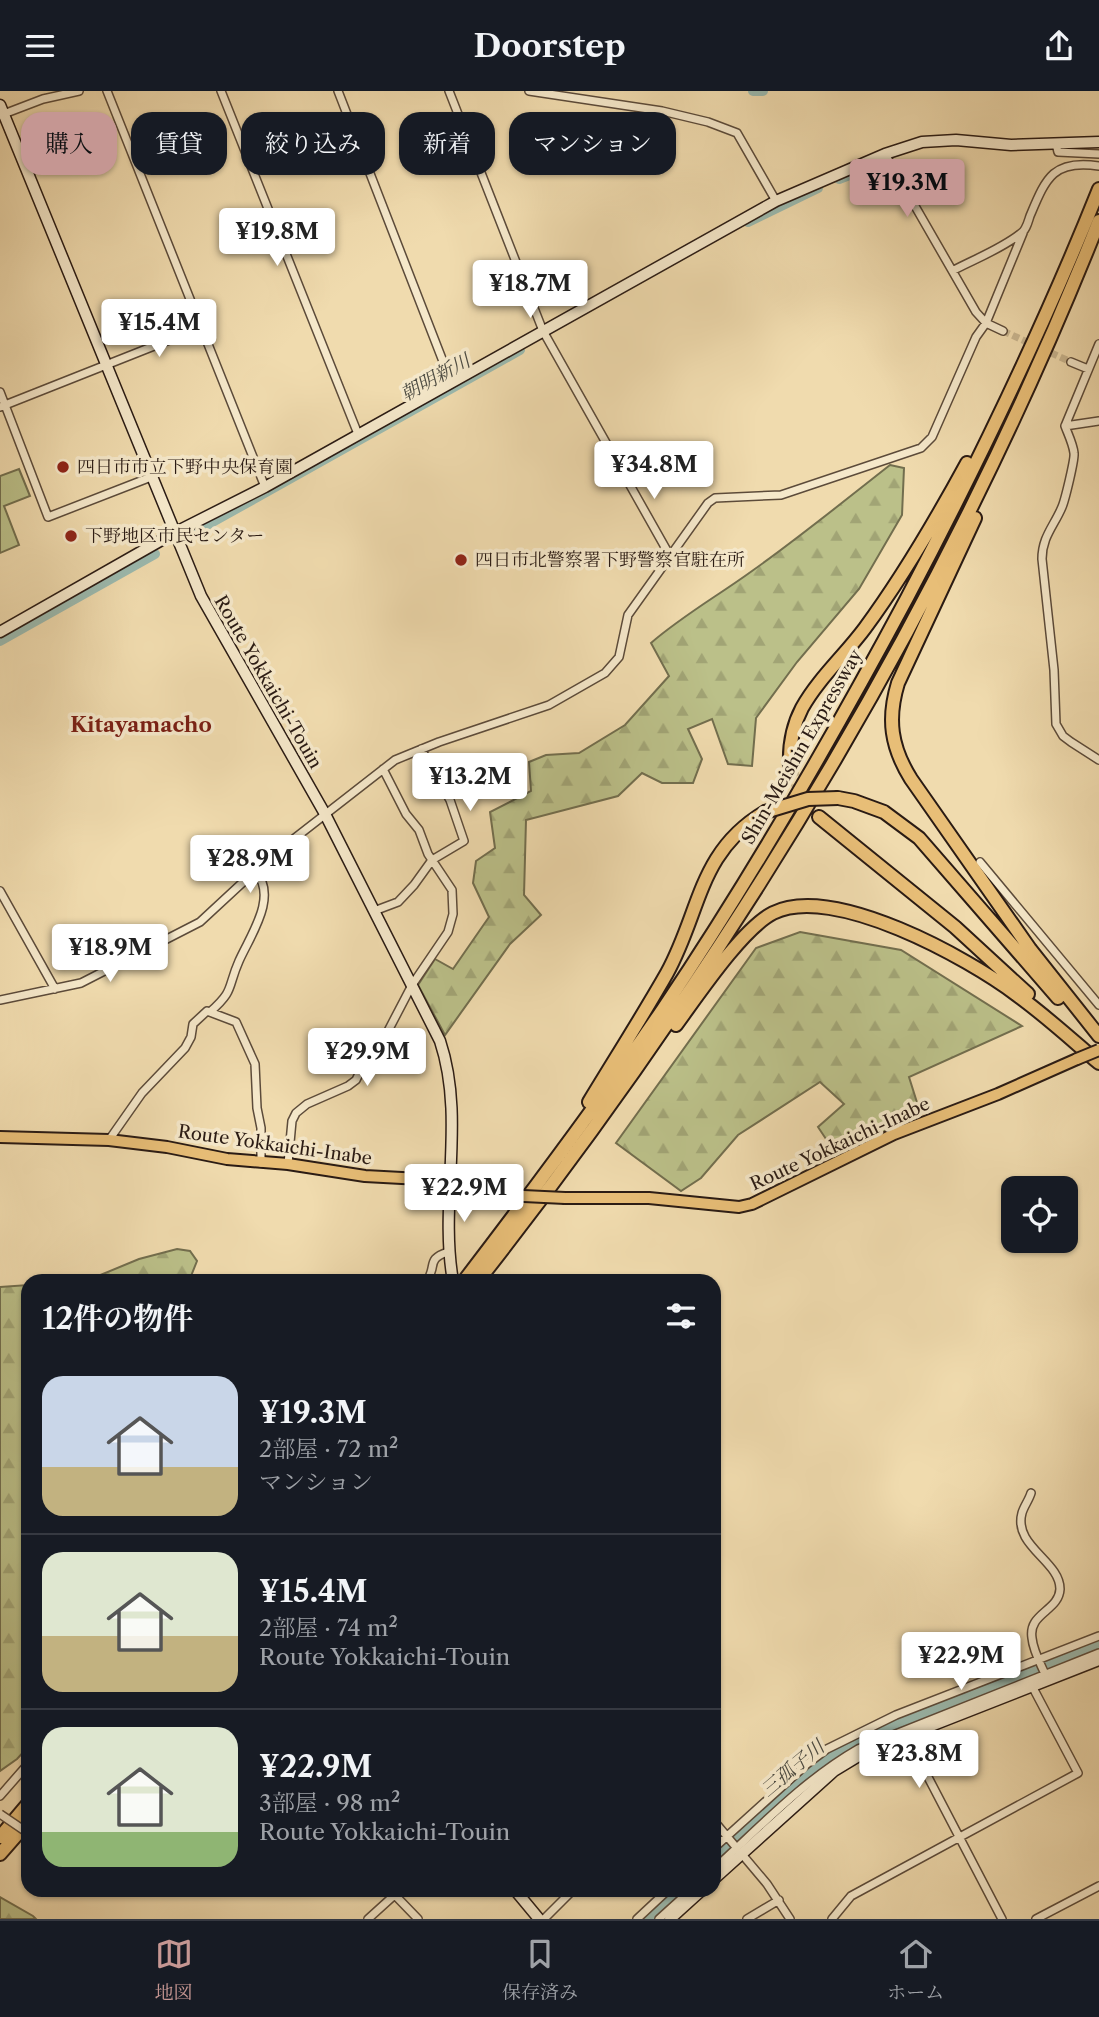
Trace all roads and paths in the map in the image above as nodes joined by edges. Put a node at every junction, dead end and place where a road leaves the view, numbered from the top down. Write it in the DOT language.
graph roads {
  1 [pos="79,91"];
  2 [pos="107,91"];
  3 [pos="222,91"];
  4 [pos="338,91"];
  5 [pos="449,91"];
  6 [pos="529,91"];
  7 [pos="1,111"];
  8 [pos="1099,142"];
  9 [pos="1056,143"];
  10 [pos="885,154"];
  11 [pos="1099,154"];
  12 [pos="1099,166"];
  13 [pos="1099,189"];
  14 [pos="776,201"];
  15 [pos="1093,226"];
  16 [pos="1023,233"];
  17 [pos="954,270"];
  18 [pos="1051,303"];
  19 [pos="986,323"];
  20 [pos="202,327"];
  21 [pos="1003,331"];
  22 [pos="545,334"];
  23 [pos="1099,344"];
  24 [pos="1071,362"];
  25 [pos="105,365"];
  26 [pos="1088,369"];
  27 [pos="451,382"];
  28 [pos="0,392"];
  29 [pos="1026,395"];
  30 [pos="3,406"];
  31 [pos="1099,421"];
  32 [pos="1065,426"];
  33 [pos="358,435"];
  34 [pos="151,477"];
  35 [pos="265,487"];
  36 [pos="174,533"];
  37 [pos="670,556"];
  38 [pos="0,632"];
  39 [pos="421,748"];
  40 [pos="1099,760"];
  41 [pos="790,766"];
  42 [pos="383,769"];
  43 [pos="325,814"];
  44 [pos="819,817"];
  45 [pos="432,860"];
  46 [pos="979,862"];
  47 [pos="255,871"];
  48 [pos="0,891"];
  49 [pos="374,911"];
  50 [pos="412,985"];
  51 [pos="55,989"];
  52 [pos="0,1000"];
  53 [pos="1099,1005"];
  54 [pos="210,1012"];
  55 [pos="1099,1038"];
  56 [pos="1099,1050"];
  57 [pos="1099,1063"];
  58 [pos="0,1137"];
  59 [pos="109,1140"];
  60 [pos="261,1163"];
  61 [pos="288,1164"];
  62 [pos="562,1172"];
  63 [pos="449,1184"];
  64 [pos="511,1219"];
  65 [pos="448,1252"];
  66 [pos="431,1274"];
  67 [pos="452,1274"];
  68 [pos="469,1274"];
  69 [pos="483,1274"];
  70 [pos="1031,1493"];
  71 [pos="1099,1636"];
  72 [pos="1099,1653"];
  73 [pos="1038,1659"];
  74 [pos="1099,1660"];
  75 [pos="1045,1674"];
  76 [pos="1031,1683"];
  77 [pos="905,1733"];
  78 [pos="21,1772"];
  79 [pos="0,1796"];
  80 [pos="21,1812"];
  81 [pos="0,1814"];
  82 [pos="21,1828"];
  83 [pos="721,1829"];
  84 [pos="21,1830"];
  85 [pos="727,1836"];
  86 [pos="0,1837"];
  87 [pos="959,1838"];
  88 [pos="721,1842"];
  89 [pos="740,1850"];
  90 [pos="0,1854"];
  91 [pos="721,1864"];
  92 [pos="721,1871"];
  93 [pos="1099,1886"];
  94 [pos="390,1897"];
  95 [pos="399,1897"];
  96 [pos="521,1897"];
  97 [pos="566,1897"];
  98 [pos="661,1897"];
  99 [pos="683,1897"];
  100 [pos="694,1897"];
  101 [pos="779,1900"];
  102 [pos="368,1919"];
  103 [pos="418,1919"];
  104 [pos="539,1919"];
  105 [pos="544,1919"];
  106 [pos="637,1919"];
  107 [pos="659,1919"];
  108 [pos="670,1919"];
  109 [pos="747,1919"];
  110 [pos="790,1919"];
  111 [pos="832,1919"];
  112 [pos="1002,1919"];
  113 [pos="1036,1919"];
  1 -- 7 [label="street"];
  2 -- 20 [label="street"];
  3 -- 33 [label="street"];
  4 -- 27 [label="street"];
  5 -- 22 [label="street"];
  6 -- 14 [label="street"];
  7 -- 25 [label="street, Route Yokkaichi-Touin"];
  8 -- 9 [label="street"];
  9 -- 10 [label="street"];
  9 -- 11 [label="street"];
  10 -- 14 [label="street"];
  10 -- 17 [label="street"];
  12 -- 16 [label="street"];
  13 -- 15 [label="highway, Shin-Meishin Expressway"];
  14 -- 22 [label="street"];
  15 -- 18 [label="highway, Shin-Meishin Expressway"];
  15 -- 29 [label="highway, Shin-Meishin Expressway"];
  16 -- 17 [label="street"];
  16 -- 19 [label="street"];
  17 -- 19 [label="street"];
  18 -- 41 [label="highway"];
  18 -- 64 [label="highway, Shin-Meishin Expressway"];
  19 -- 21 [label="street"];
  19 -- 37 [label="street"];
  20 -- 25 [label="street"];
  20 -- 35 [label="street"];
  22 -- 27 [label="street"];
  22 -- 37 [label="street"];
  23 -- 26 [label="street"];
  24 -- 26 [label="street"];
  25 -- 30 [label="street"];
  25 -- 34 [label="street, Route Yokkaichi-Touin"];
  26 -- 32 [label="street"];
  27 -- 33 [label="street"];
  28 -- 30 [label="street"];
  29 -- 55 [label="highway"];
  29 -- 62 [label="highway, Shin-Meishin Expressway"];
  30 -- 34 [label="street"];
  31 -- 32 [label="street"];
  32 -- 40 [label="street"];
  33 -- 35 [label="street"];
  34 -- 36 [label="street, Route Yokkaichi-Touin"];
  35 -- 36 [label="street"];
  36 -- 38 [label="street"];
  36 -- 43 [label="street, Route Yokkaichi-Touin"];
  37 -- 39 [label="street"];
  39 -- 42 [label="street"];
  39 -- 45 [label="street"];
  42 -- 43 [label="street"];
  42 -- 45 [label="street"];
  43 -- 47 [label="street"];
  43 -- 49 [label="street, Route Yokkaichi-Touin"];
  44 -- 57 [label="highway"];
  45 -- 49 [label="street"];
  45 -- 50 [label="street"];
  46 -- 53 [label="street"];
  47 -- 51 [label="street"];
  47 -- 54 [label="street"];
  48 -- 51 [label="street"];
  49 -- 50 [label="street, Route Yokkaichi-Touin"];
  50 -- 61 [label="street"];
  50 -- 63 [label="street, Route Yokkaichi-Touin"];
  51 -- 52 [label="street"];
  54 -- 59 [label="street"];
  54 -- 60 [label="street"];
  55 -- 64 [label="highway, bridge"];
  56 -- 63 [label="main road, Route Yokkaichi-Inabe, bridge"];
  57 -- 62 [label="highway"];
  58 -- 59 [label="main road, Route Yokkaichi-Inabe"];
  59 -- 60 [label="main road, Route Yokkaichi-Inabe"];
  60 -- 61 [label="main road, Route Yokkaichi-Inabe"];
  61 -- 63 [label="main road, Route Yokkaichi-Inabe"];
  62 -- 69 [label="highway, Shin-Meishin Expressway"];
  63 -- 65 [label="street, Route Yokkaichi-Touin"];
  64 -- 68 [label="highway, Shin-Meishin Expressway"];
  65 -- 66 [label="street"];
  65 -- 67 [label="street, Route Yokkaichi-Touin"];
  70 -- 73 [label="street"];
  71 -- 73 [label="street"];
  72 -- 75 [label="street"];
  73 -- 75 [label="street"];
  73 -- 85 [label="street"];
  74 -- 76 [label="street"];
  75 -- 76 [label="street"];
  76 -- 77 [label="street"];
  76 -- 87 [label="street"];
  77 -- 87 [label="street"];
  77 -- 89 [label="street"];
  78 -- 79 [label="street"];
  80 -- 86 [label="highway"];
  81 -- 82 [label="street, bridge"];
  83 -- 85 [label="street"];
  84 -- 90 [label="highway"];
  85 -- 88 [label="street"];
  85 -- 89 [label="street"];
  87 -- 111 [label="street"];
  87 -- 112 [label="street"];
  89 -- 91 [label="street"];
  89 -- 92 [label="street"];
  89 -- 101 [label="street"];
  93 -- 113 [label="street"];
  94 -- 102 [label="street"];
  95 -- 103 [label="street"];
  96 -- 104 [label="street"];
  97 -- 105 [label="street"];
  98 -- 106 [label="street"];
  99 -- 107 [label="street"];
  100 -- 108 [label="street"];
  101 -- 109 [label="street"];
  101 -- 110 [label="street"];
}
